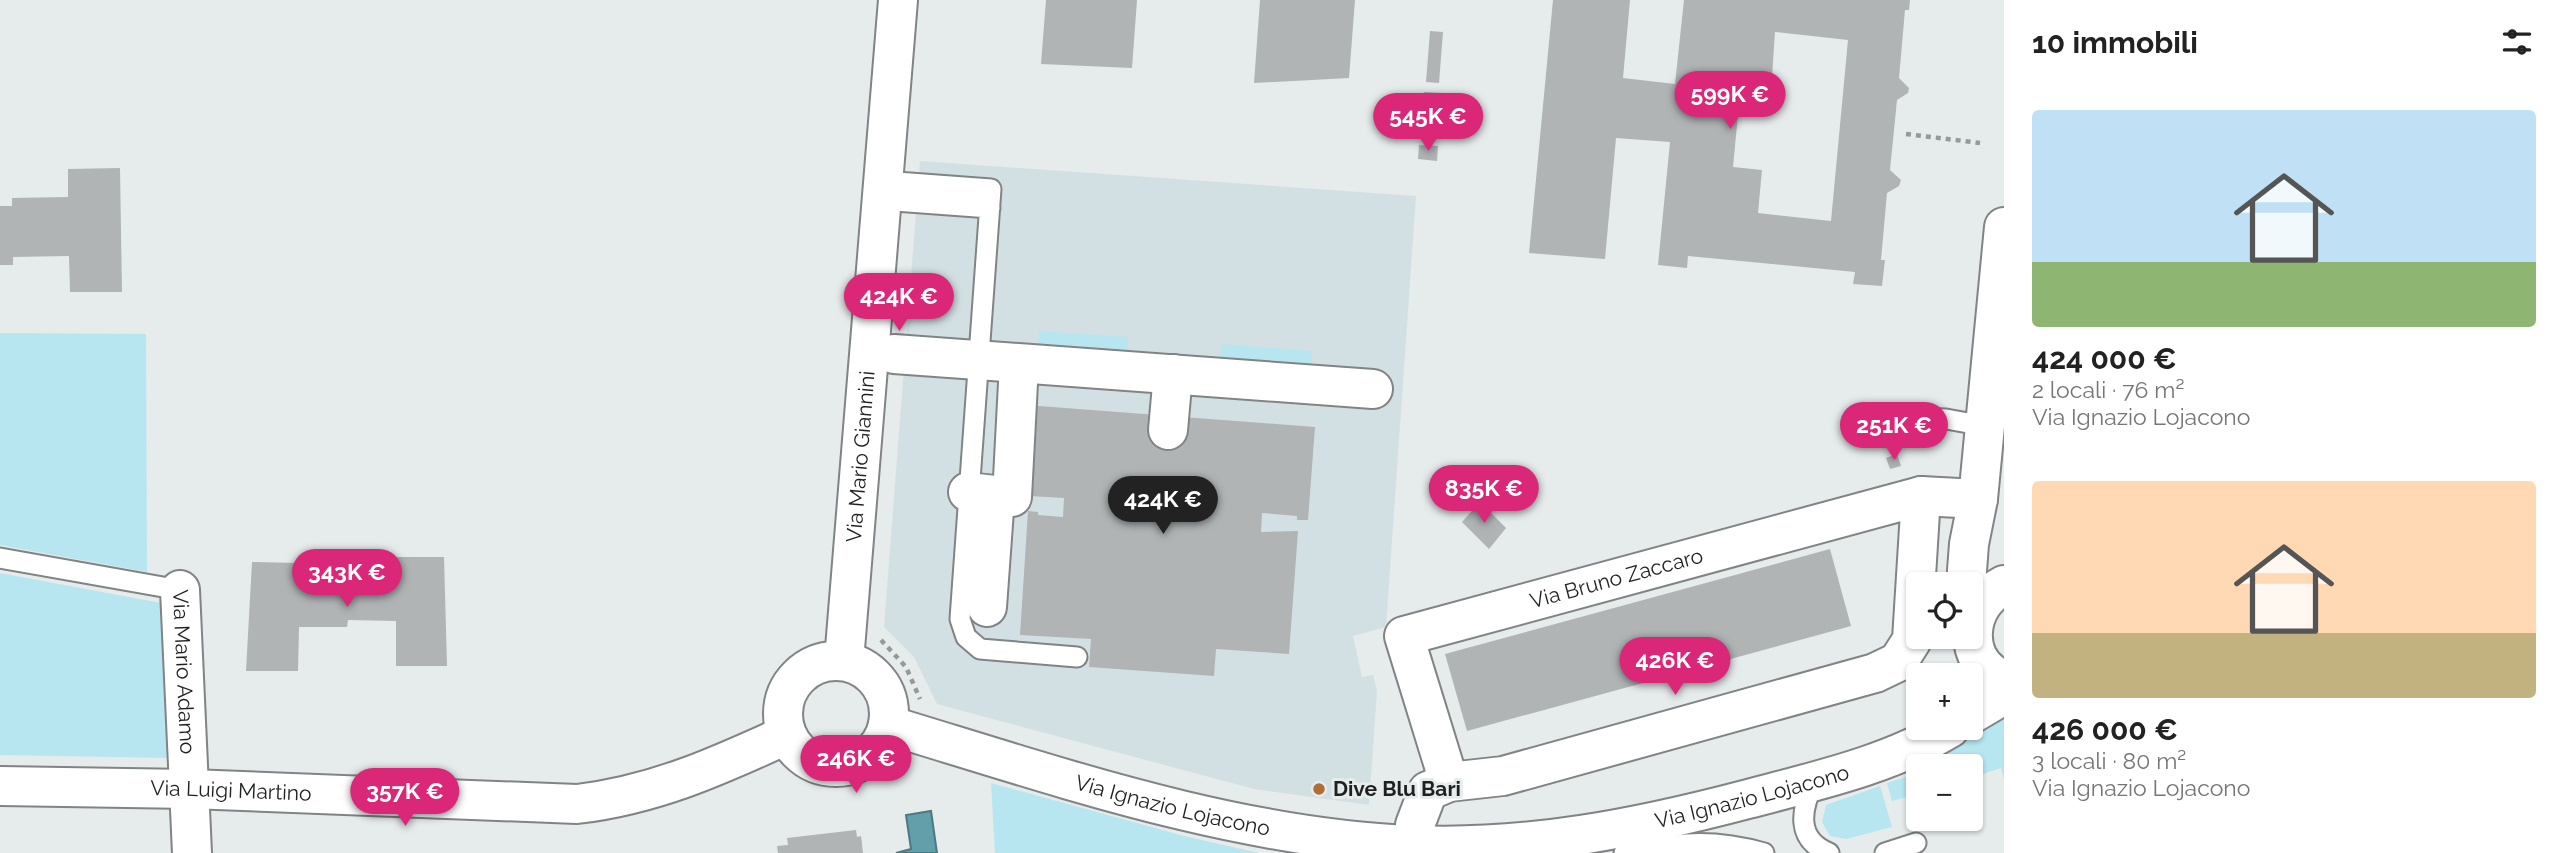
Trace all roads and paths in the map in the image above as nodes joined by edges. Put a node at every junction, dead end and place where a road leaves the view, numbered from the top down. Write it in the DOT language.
graph roads {
  1 [pos="898,0"];
  2 [pos="1906,134"];
  3 [pos="1980,143"];
  4 [pos="882,190"];
  5 [pos="2004,227"];
  6 [pos="894,354"];
  7 [pos="978,361"];
  8 [pos="1020,364"];
  9 [pos="1173,374"];
  10 [pos="1373,389"];
  11 [pos="1897,417"];
  12 [pos="1985,426"];
  13 [pos="1168,430"];
  14 [pos="981,494"];
  15 [pos="1921,496"];
  16 [pos="1978,499"];
  17 [pos="0,558"];
  18 [pos="2004,565"];
  19 [pos="1967,572"];
  20 [pos="2004,585"];
  21 [pos="180,590"];
  22 [pos="1983,602"];
  23 [pos="987,607"];
  24 [pos="876,634"];
  25 [pos="1975,649"];
  26 [pos="1077,657"];
  27 [pos="844,661"];
  28 [pos="2004,680"];
  29 [pos="2004,695"];
  30 [pos="924,705"];
  31 [pos="1983,707"];
  32 [pos="888,725"];
  33 [pos="786,735"];
  34 [pos="1919,740"];
  35 [pos="1814,781"];
  36 [pos="1449,782"];
  37 [pos="0,786"];
  38 [pos="190,789"];
  39 [pos="1565,838"];
  40 [pos="1916,843"];
  41 [pos="1414,845"];
  42 [pos="192,853"];
  43 [pos="1602,853"];
  44 [pos="1624,853"];
  45 [pos="1764,853"];
  46 [pos="1829,853"];
  47 [pos="1885,853"];
  1 -- 4 [label="street, Via Mario Giannini"];
  2 -- 3 [label="path"];
  4 -- 7 [label="lane"];
  4 -- 27 [label="street, Via Mario Giannini"];
  5 -- 12 [label="street"];
  6 -- 7 [label="street"];
  7 -- 8 [label="street"];
  7 -- 14 [label="lane"];
  8 -- 9 [label="street"];
  8 -- 14 [label="street"];
  9 -- 10 [label="street"];
  9 -- 13 [label="street"];
  11 -- 12 [label="lane"];
  12 -- 16 [label="street"];
  14 -- 23 [label="street"];
  14 -- 26 [label="lane"];
  15 -- 16 [label="street, Via Bruno Zaccaro"];
  15 -- 36 [label="street"];
  15 -- 36 [label="street, Via Bruno Zaccaro"];
  16 -- 18 [label="street"];
  16 -- 19 [label="street"];
  17 -- 21 [label="lane, Via Mario Adamo"];
  20 -- 22 [label="street"];
  21 -- 38 [label="street, Via Mario Adamo"];
  24 -- 30 [label="path"];
  25 -- 28 [label="street"];
  27 -- 32 [label="street"];
  27 -- 33 [label="street"];
  29 -- 31 [label="street"];
  32 -- 33 [label="street"];
  32 -- 41 [label="street, Via Ignazio Lojacono"];
  33 -- 38 [label="street, Via Luigi Martino"];
  34 -- 35 [label="street, Via Ignazio Lojacono"];
  35 -- 39 [label="street, Via Ignazio Lojacono"];
  35 -- 46 [label="lane"];
  36 -- 41 [label="street"];
  37 -- 38 [label="street, Via Luigi Martino"];
  38 -- 42 [label="street, Via Mario Adamo"];
  39 -- 41 [label="street, Via Ignazio Lojacono"];
  39 -- 43 [label="lane"];
  40 -- 47 [label="lane"];
  44 -- 45 [label="lane"];
}
